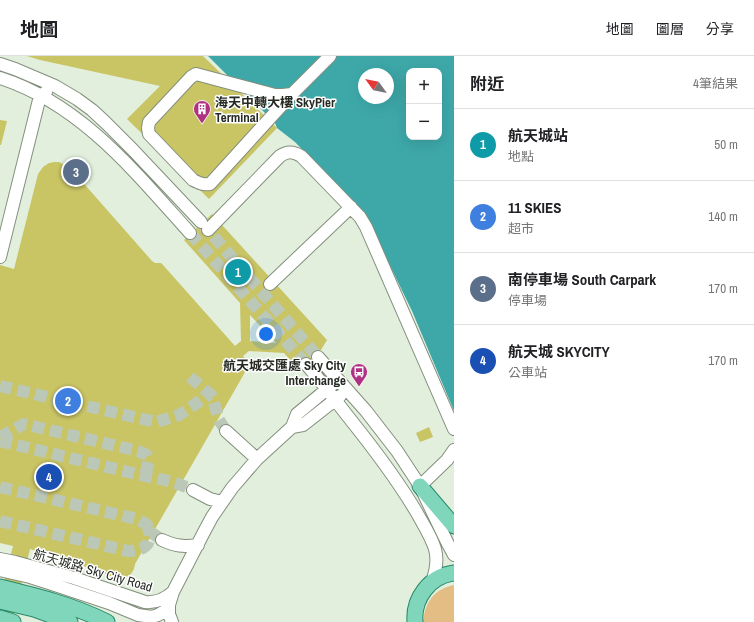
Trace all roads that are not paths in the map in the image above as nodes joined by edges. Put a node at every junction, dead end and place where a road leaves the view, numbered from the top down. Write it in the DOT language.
graph roads {
  1 [pos="330,56"];
  2 [pos="0,64"];
  3 [pos="0,78"];
  4 [pos="55,86"];
  5 [pos="292,94"];
  6 [pos="40,96"];
  7 [pos="350,207"];
  8 [pos="190,233"];
  9 [pos="0,258"];
  10 [pos="270,284"];
  11 [pos="318,357"];
  12 [pos="306,364"];
  13 [pos="338,380"];
  14 [pos="327,390"];
  15 [pos="347,390"];
  16 [pos="335,400"];
  17 [pos="292,427"];
  18 [pos="454,429"];
  19 [pos="226,431"];
  20 [pos="454,450"];
  21 [pos="257,459"];
  22 [pos="420,486"];
  23 [pos="193,490"];
  24 [pos="222,502"];
  25 [pos="454,526"];
  26 [pos="162,540"];
  27 [pos="198,545"];
  28 [pos="454,555"];
  29 [pos="0,559"];
  30 [pos="0,570"];
  31 [pos="454,573"];
  32 [pos="432,582"];
  33 [pos="0,587"];
  34 [pos="173,592"];
  35 [pos="0,601"];
  36 [pos="169,605"];
  37 [pos="138,615"];
  38 [pos="0,618"];
  39 [pos="14,622"];
  40 [pos="70,622"];
  41 [pos="107,622"];
  42 [pos="152,622"];
  43 [pos="172,622"];
  44 [pos="415,622"];
  1 -- 5 [label="street"];
  2 -- 4 [label="street"];
  3 -- 6 [label="street"];
  4 -- 6 [label="street"];
  4 -- 7 [label="street"];
  5 -- 5 [label="street"];
  6 -- 8 [label="street"];
  6 -- 9 [label="street"];
  7 -- 10 [label="street"];
  7 -- 18 [label="street"];
  11 -- 13 [label="street"];
  12 -- 14 [label="street"];
  13 -- 14 [label="street"];
  13 -- 15 [label="street"];
  14 -- 16 [label="street"];
  14 -- 17 [label="street"];
  15 -- 16 [label="street"];
  15 -- 22 [label="street"];
  16 -- 17 [label="street"];
  16 -- 32 [label="street"];
  17 -- 21 [label="street"];
  19 -- 21 [label="street"];
  20 -- 22 [label="street"];
  21 -- 24 [label="street"];
  22 -- 25 [label="main road"];
  22 -- 28 [label="street"];
  23 -- 24 [label="street"];
  24 -- 27 [label="street"];
  26 -- 27 [label="street"];
  27 -- 34 [label="street"];
  29 -- 34 [label="street, 航天城路 Sky City Road"];
  30 -- 37 [label="street, 航天城路 Sky City Road"];
  31 -- 32 [label="main road"];
  32 -- 44 [label="main road"];
  33 -- 41 [label="main road"];
  34 -- 36 [label="street"];
  35 -- 40 [label="main road"];
  36 -- 37 [label="street, 航天城路 Sky City Road"];
  36 -- 43 [label="street"];
  37 -- 42 [label="street"];
  38 -- 39 [label="main road"];
}
